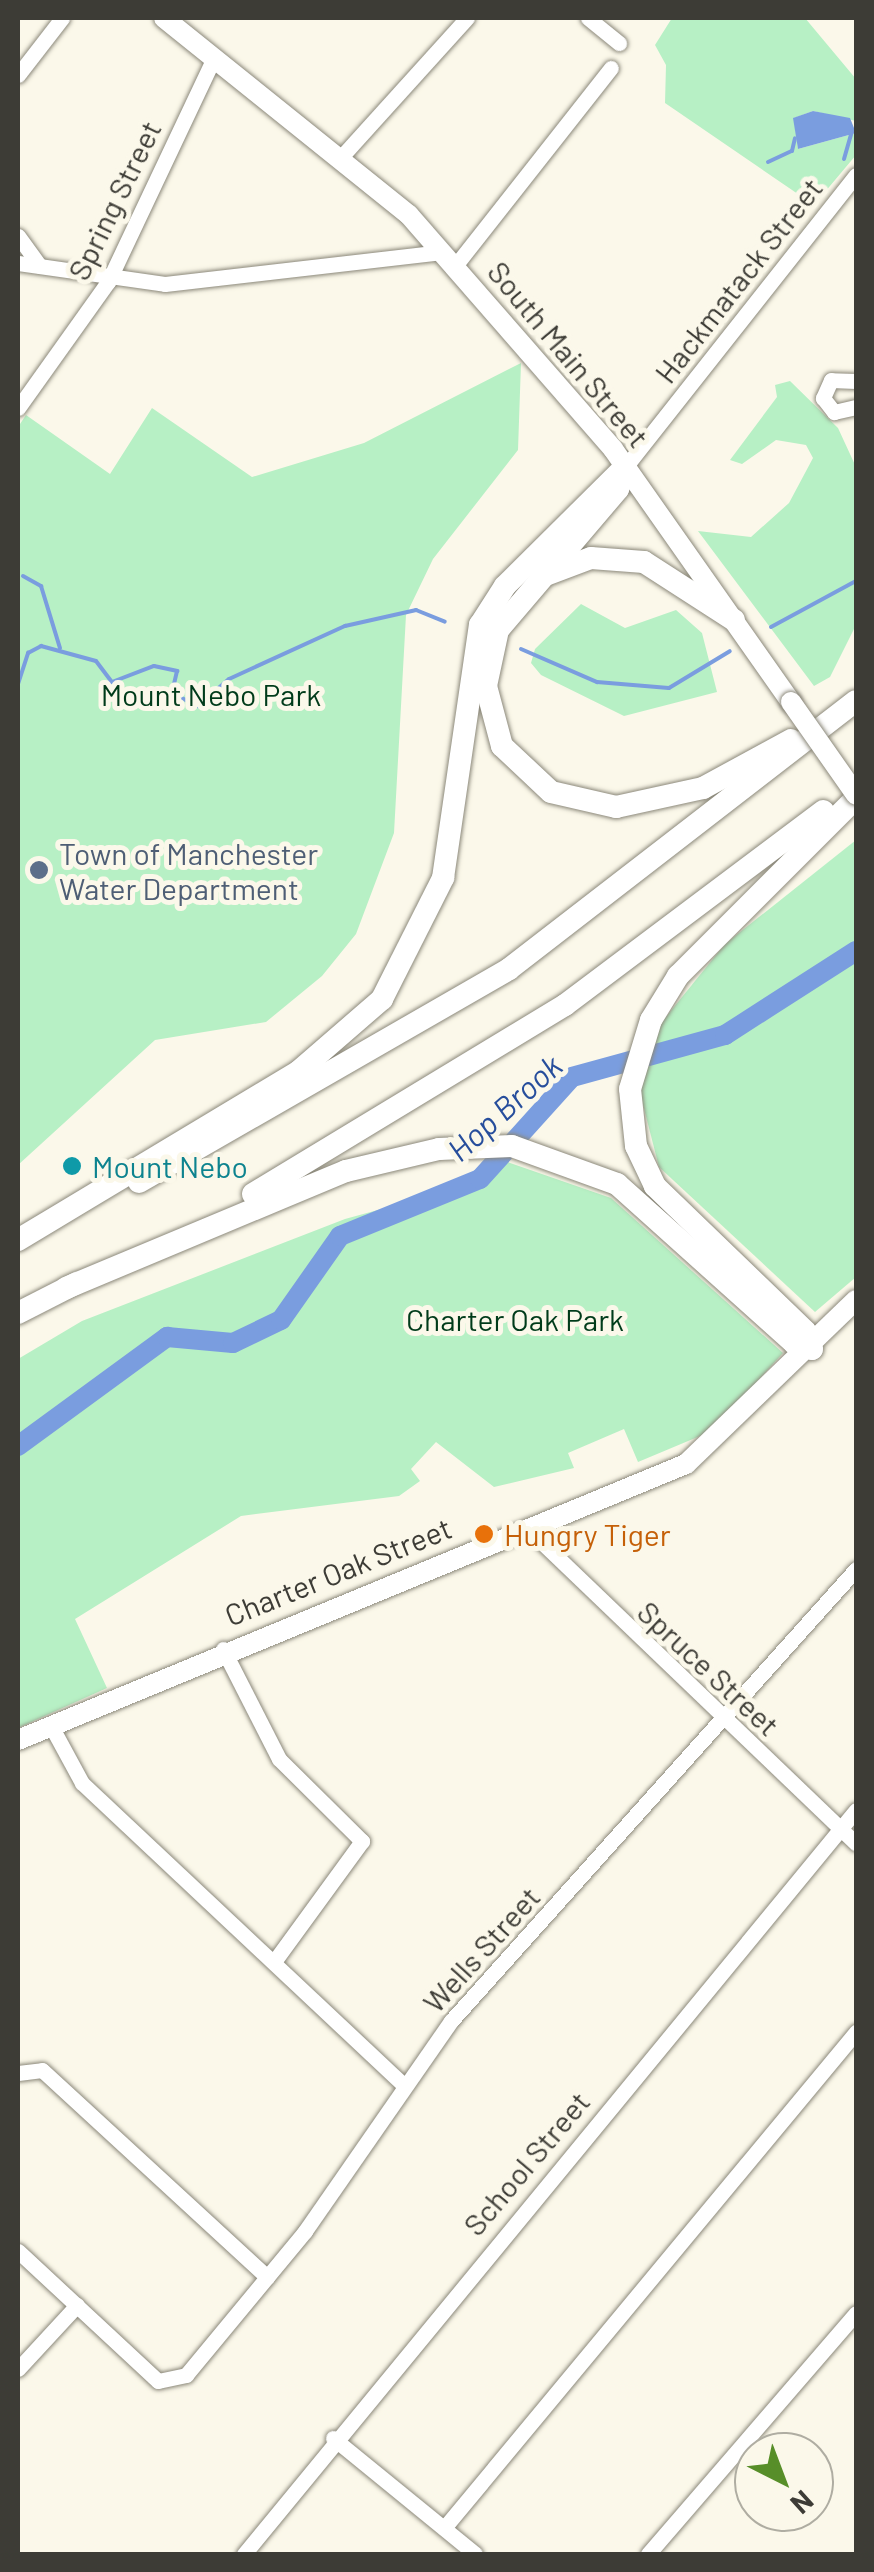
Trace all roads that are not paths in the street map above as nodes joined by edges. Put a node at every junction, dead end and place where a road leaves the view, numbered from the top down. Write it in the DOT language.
graph roads {
  1 [pos="62,18"];
  2 [pos="467,18"];
  3 [pos="588,18"];
  4 [pos="169,19"];
  5 [pos="620,43"];
  6 [pos="214,58"];
  7 [pos="612,68"];
  8 [pos="18,75"];
  9 [pos="343,155"];
  10 [pos="856,175"];
  11 [pos="18,236"];
  12 [pos="448,259"];
  13 [pos="18,264"];
  14 [pos="40,266"];
  15 [pos="108,282"];
  16 [pos="856,381"];
  17 [pos="18,408"];
  18 [pos="856,408"];
  19 [pos="626,466"];
  20 [pos="524,590"];
  21 [pos="734,620"];
  22 [pos="856,690"];
  23 [pos="856,701"];
  24 [pos="856,783"];
  25 [pos="856,797"];
  26 [pos="18,1241"];
  27 [pos="66,1288"];
  28 [pos="856,1300"];
  29 [pos="18,1313"];
  30 [pos="812,1348"];
  31 [pos="528,1529"];
  32 [pos="856,1569"];
  33 [pos="223,1649"];
  34 [pos="727,1723"];
  35 [pos="50,1724"];
  36 [pos="18,1740"];
  37 [pos="856,1810"];
  38 [pos="841,1828"];
  39 [pos="856,1842"];
  40 [pos="276,1959"];
  41 [pos="856,2032"];
  42 [pos="18,2073"];
  43 [pos="402,2083"];
  44 [pos="18,2251"];
  45 [pos="267,2278"];
  46 [pos="77,2305"];
  47 [pos="856,2313"];
  48 [pos="18,2369"];
  49 [pos="332,2438"];
  50 [pos="444,2528"];
  51 [pos="244,2554"];
  52 [pos="475,2554"];
  53 [pos="648,2554"];
  1 -- 8 [label="street"];
  2 -- 9 [label="street"];
  3 -- 5 [label="street"];
  4 -- 6 [label="main road, South Main Street"];
  6 -- 9 [label="main road, South Main Street"];
  6 -- 15 [label="street, Spring Street"];
  7 -- 12 [label="street"];
  9 -- 12 [label="main road, South Main Street"];
  10 -- 19 [label="street, Hackmatack Street"];
  11 -- 14 [label="street"];
  12 -- 15 [label="street"];
  12 -- 19 [label="main road, South Main Street"];
  13 -- 14 [label="street"];
  14 -- 15 [label="street"];
  15 -- 17 [label="street, Spring Street"];
  16 -- 18 [label="street"];
  19 -- 20 [label="highway"];
  19 -- 21 [label="main road, South Main Street"];
  19 -- 26 [label="highway"];
  20 -- 21 [label="highway"];
  20 -- 22 [label="highway"];
  21 -- 25 [label="main road, South Main Street, bridge"];
  23 -- 26 [label="highway"];
  24 -- 27 [label="highway"];
  25 -- 30 [label="highway"];
  27 -- 29 [label="highway"];
  27 -- 30 [label="highway"];
  28 -- 30 [label="main road, Charter Oak Street"];
  30 -- 31 [label="main road, Charter Oak Street"];
  31 -- 33 [label="main road, Charter Oak Street"];
  31 -- 34 [label="street, Spruce Street"];
  32 -- 34 [label="street, Wells Street"];
  33 -- 35 [label="main road, Charter Oak Street"];
  33 -- 40 [label="street"];
  34 -- 38 [label="street, Spruce Street"];
  34 -- 43 [label="street, Wells Street"];
  35 -- 36 [label="main road, Charter Oak Street"];
  35 -- 40 [label="street"];
  37 -- 38 [label="street, School Street"];
  38 -- 39 [label="street, Spruce Street"];
  38 -- 49 [label="street, School Street"];
  40 -- 43 [label="street"];
  41 -- 50 [label="street"];
  42 -- 45 [label="street"];
  43 -- 45 [label="street, Wells Street"];
  44 -- 46 [label="street"];
  45 -- 46 [label="street, Wells Street"];
  46 -- 48 [label="street"];
  47 -- 53 [label="street"];
  49 -- 50 [label="street"];
  49 -- 51 [label="street, School Street"];
  50 -- 52 [label="street"];
}
